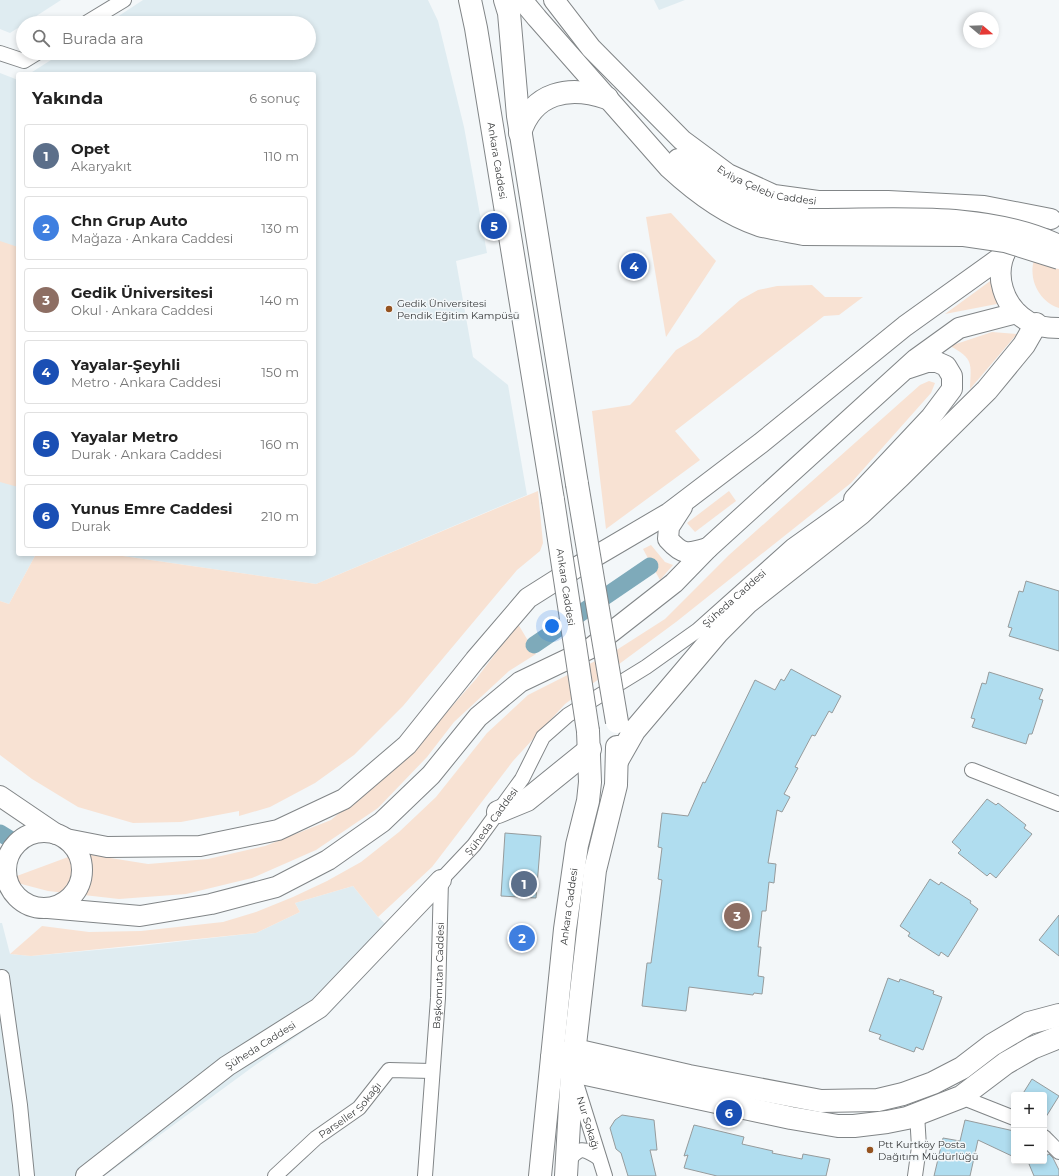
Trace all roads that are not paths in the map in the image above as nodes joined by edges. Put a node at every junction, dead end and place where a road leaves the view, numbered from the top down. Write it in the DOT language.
graph roads {
  1 [pos="124,0"];
  2 [pos="470,0"];
  3 [pos="506,0"];
  4 [pos="522,0"];
  5 [pos="549,0"];
  6 [pos="554,0"];
  7 [pos="98,16"];
  8 [pos="0,53"];
  9 [pos="16,58"];
  10 [pos="607,98"];
  11 [pos="520,133"];
  12 [pos="1055,219"];
  13 [pos="806,227"];
  14 [pos="1059,245"];
  15 [pos="1004,255"];
  16 [pos="1059,259"];
  17 [pos="1017,313"];
  18 [pos="1050,330"];
  19 [pos="904,370"];
  20 [pos="900,476"];
  21 [pos="854,499"];
  22 [pos="686,501"];
  23 [pos="708,548"];
  24 [pos="589,740"];
  25 [pos="617,761"];
  26 [pos="972,770"];
  27 [pos="0,796"];
  28 [pos="1059,804"];
  29 [pos="498,812"];
  30 [pos="61,836"];
  31 [pos="441,880"];
  32 [pos="0,895"];
  33 [pos="24,902"];
  34 [pos="48,908"];
  35 [pos="2,977"];
  36 [pos="1059,1015"];
  37 [pos="1059,1037"];
  38 [pos="574,1050"];
  39 [pos="552,1058"];
  40 [pos="432,1071"];
  41 [pos="572,1071"];
  42 [pos="961,1097"];
  43 [pos="917,1114"];
  44 [pos="1011,1117"];
  45 [pos="1047,1140"];
  46 [pos="1059,1152"];
  47 [pos="599,1158"];
  48 [pos="566,1169"];
  49 [pos="27,1176"];
  50 [pos="86,1176"];
  51 [pos="274,1176"];
  52 [pos="425,1176"];
  53 [pos="540,1176"];
  54 [pos="605,1176"];
  55 [pos="915,1176"];
  1 -- 7 [label="street"];
  2 -- 24 [label="main road, Ankara Caddesi, bridge"];
  3 -- 11 [label="main road"];
  4 -- 10 [label="street"];
  5 -- 13 [label="street"];
  6 -- 12 [label="street, Evliya Çelebi Caddesi"];
  8 -- 9 [label="street"];
  10 -- 11 [label="main road"];
  10 -- 13 [label="street"];
  11 -- 25 [label="main road, bridge"];
  12 -- 15 [label="street"];
  13 -- 14 [label="street, Evliya Çelebi Caddesi, bridge"];
  13 -- 16 [label="street, bridge"];
  15 -- 17 [label="street"];
  15 -- 22 [label="street"];
  17 -- 18 [label="street"];
  17 -- 19 [label="street"];
  18 -- 20 [label="main road"];
  19 -- 21 [label="street"];
  19 -- 23 [label="street"];
  20 -- 21 [label="street, Şüheda Caddesi"];
  20 -- 25 [label="main road"];
  21 -- 29 [label="street, Şüheda Caddesi"];
  22 -- 23 [label="street"];
  22 -- 30 [label="street"];
  23 -- 34 [label="street"];
  24 -- 29 [label="main road"];
  24 -- 39 [label="main road, Ankara Caddesi"];
  25 -- 38 [label="main road"];
  26 -- 28 [label="street"];
  27 -- 30 [label="street"];
  29 -- 31 [label="street, Şüheda Caddesi"];
  30 -- 33 [label="street"];
  30 -- 34 [label="street"];
  31 -- 40 [label="street, Başkomutan Caddesi"];
  31 -- 50 [label="street, Şüheda Caddesi"];
  32 -- 33 [label="street"];
  33 -- 34 [label="street"];
  35 -- 49 [label="street"];
  36 -- 38 [label="main road"];
  37 -- 42 [label="main road"];
  38 -- 39 [label="main road"];
  38 -- 41 [label="main road"];
  39 -- 41 [label="main road"];
  39 -- 53 [label="main road, Ankara Caddesi"];
  40 -- 51 [label="street, Parseller Sokağı"];
  40 -- 52 [label="street, Başkomutan Caddesi"];
  41 -- 43 [label="main road"];
  41 -- 47 [label="street, Nur Sokağı"];
  41 -- 48 [label="main road"];
  42 -- 43 [label="main road"];
  42 -- 44 [label="street"];
  43 -- 55 [label="street"];
  45 -- 46 [label="street"];
  47 -- 48 [label="street"];
  47 -- 54 [label="street, Nur Sokağı"];
}
